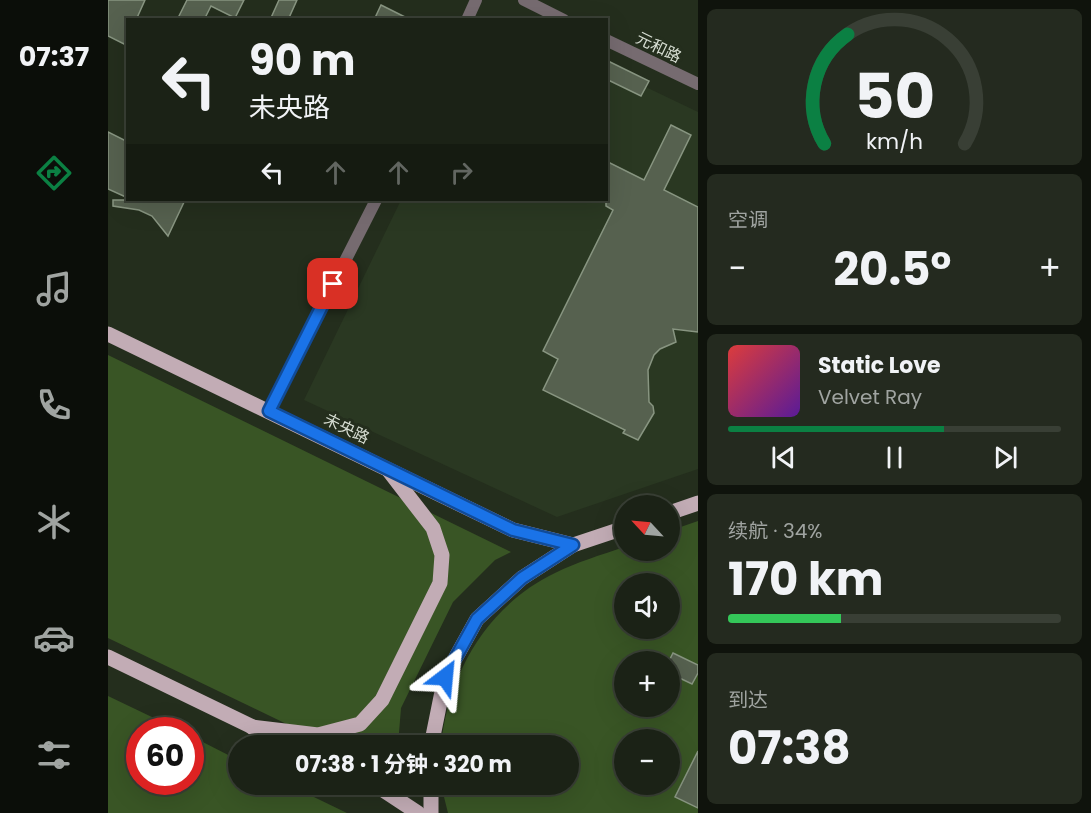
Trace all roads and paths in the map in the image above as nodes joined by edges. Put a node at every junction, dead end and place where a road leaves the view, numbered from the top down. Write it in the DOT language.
graph roads {
  1 [pos="476,0"];
  2 [pos="524,0"];
  3 [pos="467,18"];
  4 [pos="560,18"];
  5 [pos="608,41"];
  6 [pos="698,84"];
  7 [pos="375,201"];
  8 [pos="108,334"];
  9 [pos="269,411"];
  10 [pos="387,468"];
  11 [pos="698,503"];
  12 [pos="680,509"];
  13 [pos="614,531"];
  14 [pos="573,545"];
  15 [pos="108,657"];
  16 [pos="252,727"];
  17 [pos="269,735"];
  18 [pos="433,735"];
  19 [pos="391,795"];
  20 [pos="431,795"];
  21 [pos="418,813"];
  22 [pos="431,813"];
  1 -- 3 [label="street"];
  2 -- 4 [label="street"];
  5 -- 6 [label="street, 元和路"];
  7 -- 9 [label="street"];
  8 -- 9 [label="main road, 未央路"];
  9 -- 10 [label="main road, 未央路"];
  10 -- 14 [label="main road, 未央路"];
  10 -- 16 [label="main road"];
  11 -- 12 [label="main road"];
  13 -- 14 [label="main road"];
  14 -- 18 [label="main road"];
  15 -- 16 [label="main road"];
  16 -- 17 [label="main road"];
  19 -- 21 [label="main road"];
  20 -- 22 [label="main road"];
}
